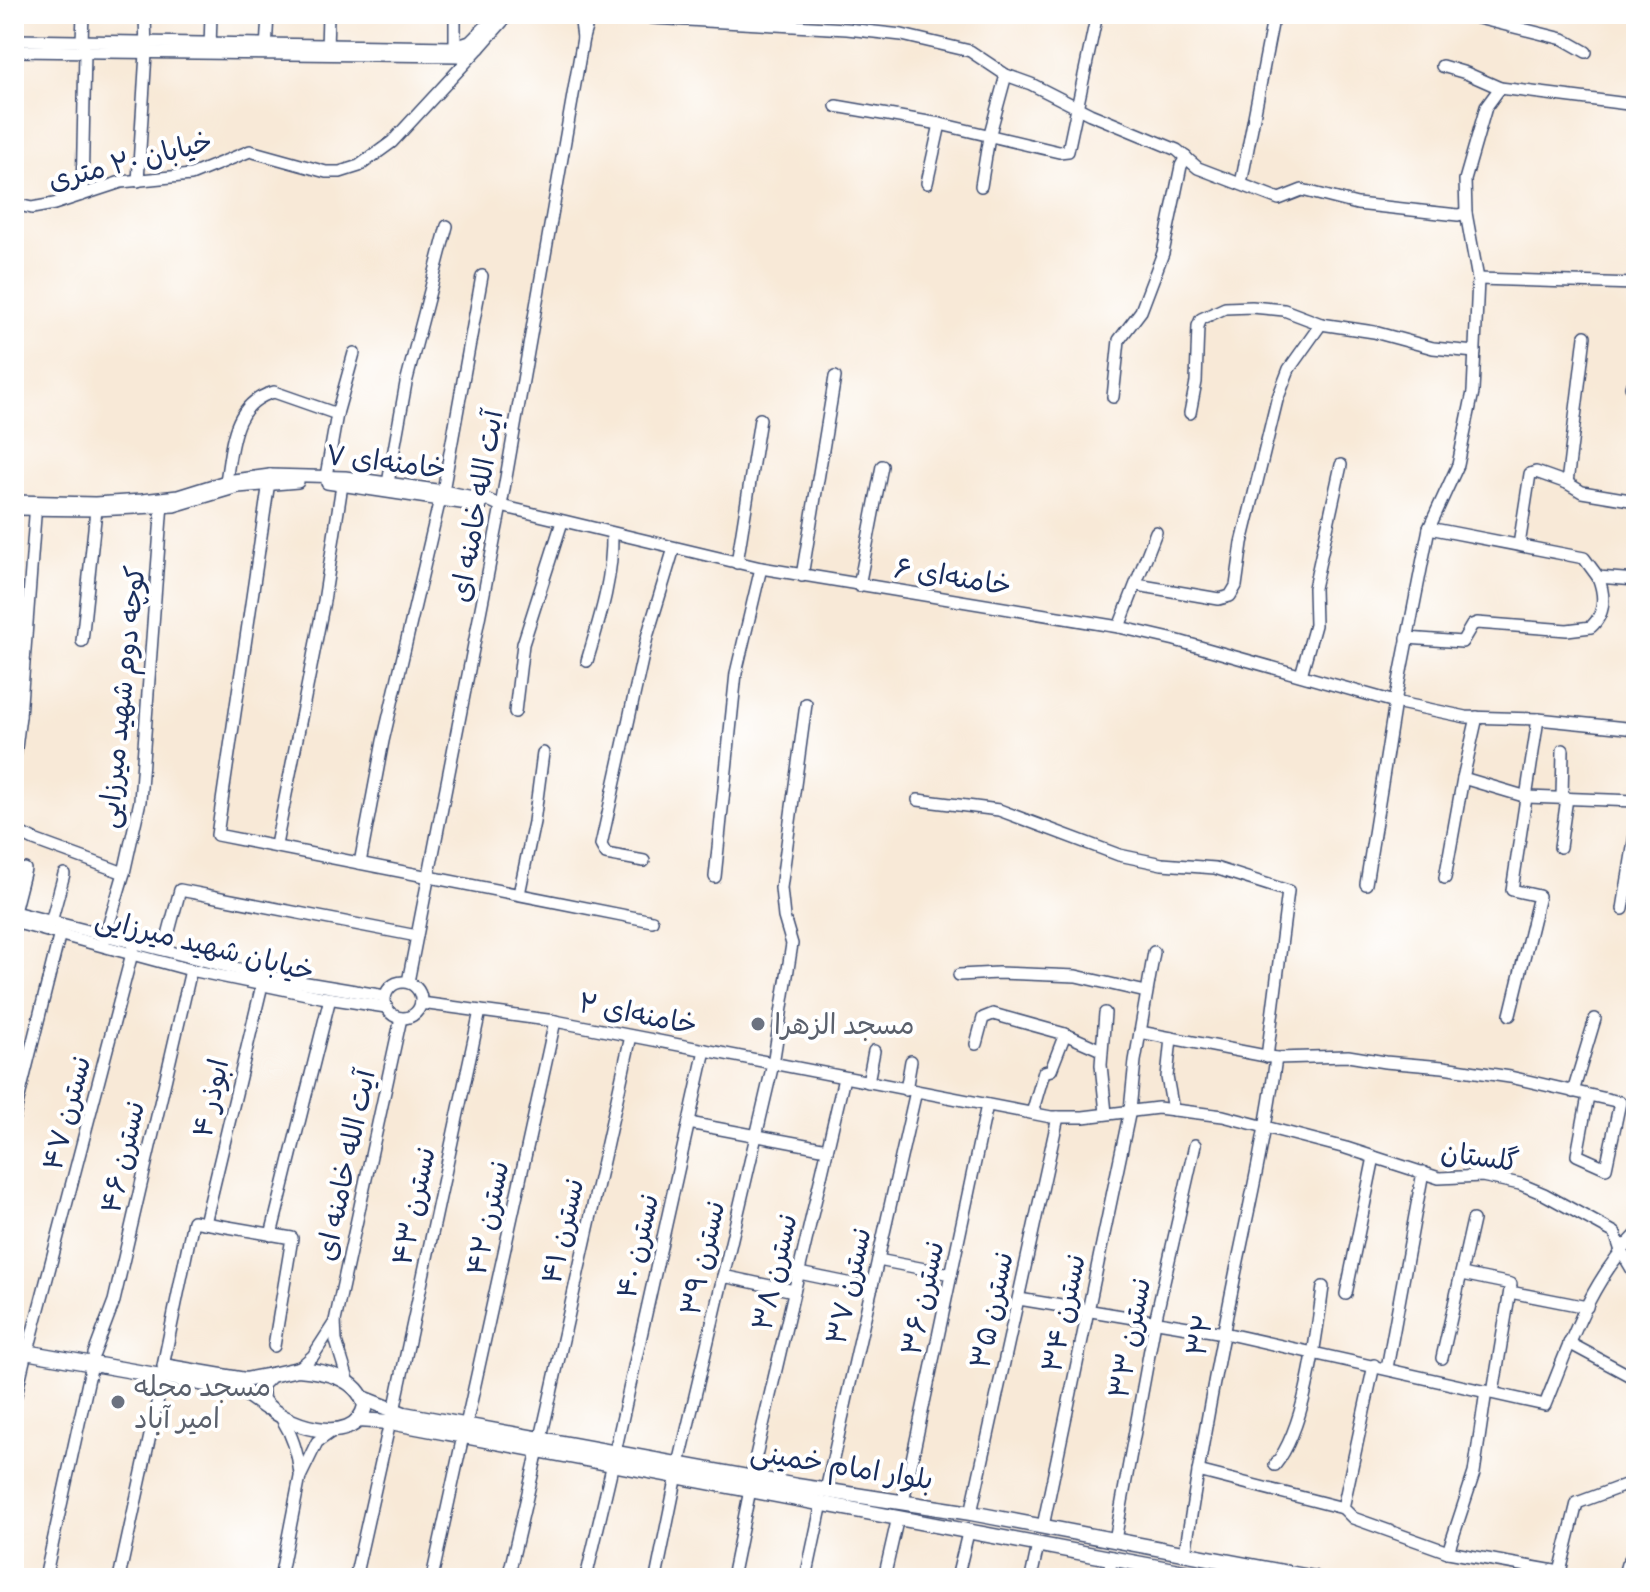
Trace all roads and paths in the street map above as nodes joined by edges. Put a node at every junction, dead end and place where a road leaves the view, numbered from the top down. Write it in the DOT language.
graph roads {
  1 [pos="83,14"];
  2 [pos="145,14"];
  3 [pos="211,14"];
  4 [pos="268,14"];
  5 [pos="328,14"];
  6 [pos="455,14"];
  7 [pos="498,14"];
  8 [pos="509,14"];
  9 [pos="646,14"];
  10 [pos="1097,14"];
  11 [pos="1274,14"];
  12 [pos="1462,14"];
  13 [pos="589,15"];
  14 [pos="477,35"];
  15 [pos="14,40"];
  16 [pos="83,47"];
  17 [pos="145,47"];
  18 [pos="210,48"];
  19 [pos="479,48"];
  20 [pos="266,49"];
  21 [pos="327,50"];
  22 [pos="14,51"];
  23 [pos="455,51"];
  24 [pos="1586,52"];
  25 [pos="14,66"];
  26 [pos="1442,66"];
  27 [pos="1006,75"];
  28 [pos="1500,88"];
  29 [pos="1636,105"];
  30 [pos="836,106"];
  31 [pos="1077,107"];
  32 [pos="940,124"];
  33 [pos="989,137"];
  34 [pos="1186,157"];
  35 [pos="14,164"];
  36 [pos="138,181"];
  37 [pos="927,183"];
  38 [pos="1241,184"];
  39 [pos="981,186"];
  40 [pos="82,195"];
  41 [pos="14,204"];
  42 [pos="1466,213"];
  43 [pos="447,226"];
  44 [pos="482,276"];
  45 [pos="1478,279"];
  46 [pos="1636,284"];
  47 [pos="1321,324"];
  48 [pos="1585,336"];
  49 [pos="1475,352"];
  50 [pos="354,353"];
  51 [pos="835,377"];
  52 [pos="1113,397"];
  53 [pos="1190,413"];
  54 [pos="337,414"];
  55 [pos="760,419"];
  56 [pos="1341,465"];
  57 [pos="882,466"];
  58 [pos="326,476"];
  59 [pos="270,480"];
  60 [pos="388,483"];
  61 [pos="1567,483"];
  62 [pos="342,485"];
  63 [pos="227,486"];
  64 [pos="442,495"];
  65 [pos="14,501"];
  66 [pos="1636,501"];
  67 [pos="162,502"];
  68 [pos="36,505"];
  69 [pos="501,506"];
  70 [pos="14,509"];
  71 [pos="96,510"];
  72 [pos="562,522"];
  73 [pos="1429,528"];
  74 [pos="1156,532"];
  75 [pos="612,533"];
  76 [pos="1519,545"];
  77 [pos="674,548"];
  78 [pos="737,563"];
  79 [pos="761,568"];
  80 [pos="802,576"];
  81 [pos="1598,577"];
  82 [pos="1636,580"];
  83 [pos="1137,585"];
  84 [pos="859,586"];
  85 [pos="1119,627"];
  86 [pos="1407,638"];
  87 [pos="82,641"];
  88 [pos="587,661"];
  89 [pos="1301,675"];
  90 [pos="1395,702"];
  91 [pos="806,704"];
  92 [pos="515,712"];
  93 [pos="17,716"];
  94 [pos="1477,717"];
  95 [pos="1538,719"];
  96 [pos="1636,729"];
  97 [pos="1563,750"];
  98 [pos="543,753"];
  99 [pos="14,764"];
  100 [pos="1463,778"];
  101 [pos="1527,797"];
  102 [pos="1565,798"];
  103 [pos="918,800"];
  104 [pos="1636,801"];
  105 [pos="14,823"];
  106 [pos="1636,829"];
  107 [pos="276,845"];
  108 [pos="1560,847"];
  109 [pos="644,861"];
  110 [pos="360,863"];
  111 [pos="25,869"];
  112 [pos="124,873"];
  113 [pos="64,874"];
  114 [pos="430,876"];
  115 [pos="715,877"];
  116 [pos="1445,878"];
  117 [pos="1366,884"];
  118 [pos="519,894"];
  119 [pos="1623,909"];
  120 [pos="14,912"];
  121 [pos="652,921"];
  122 [pos="14,922"];
  123 [pos="58,927"];
  124 [pos="417,936"];
  125 [pos="104,940"];
  126 [pos="134,947"];
  127 [pos="164,950"];
  128 [pos="1154,952"];
  129 [pos="191,970"];
  130 [pos="959,975"];
  131 [pos="408,982"];
  132 [pos="262,985"];
  133 [pos="1146,992"];
  134 [pos="330,998"];
  135 [pos="386,1001"];
  136 [pos="421,1003"];
  137 [pos="480,1011"];
  138 [pos="1105,1013"];
  139 [pos="1510,1015"];
  140 [pos="401,1018"];
  141 [pos="1595,1019"];
  142 [pos="555,1021"];
  143 [pos="1140,1032"];
  144 [pos="1065,1034"];
  145 [pos="631,1036"];
  146 [pos="1171,1038"];
  147 [pos="976,1044"];
  148 [pos="705,1050"];
  149 [pos="1101,1050"];
  150 [pos="874,1051"];
  151 [pos="1271,1058"];
  152 [pos="911,1061"];
  153 [pos="773,1064"];
  154 [pos="844,1078"];
  155 [pos="868,1082"];
  156 [pos="911,1091"];
  157 [pos="1573,1092"];
  158 [pos="1588,1096"];
  159 [pos="987,1105"];
  160 [pos="1130,1110"];
  161 [pos="1173,1110"];
  162 [pos="1032,1113"];
  163 [pos="1106,1113"];
  164 [pos="14,1117"];
  165 [pos="1058,1117"];
  166 [pos="689,1123"];
  167 [pos="1266,1126"];
  168 [pos="756,1136"];
  169 [pos="1195,1145"];
  170 [pos="827,1149"];
  171 [pos="1374,1157"];
  172 [pos="1423,1172"];
  173 [pos="1473,1220"];
  174 [pos="199,1222"];
  175 [pos="271,1235"];
  176 [pos="1636,1235"];
  177 [pos="1621,1251"];
  178 [pos="878,1260"];
  179 [pos="799,1273"];
  180 [pos="951,1274"];
  181 [pos="1462,1274"];
  182 [pos="723,1276"];
  183 [pos="1636,1276"];
  184 [pos="1323,1287"];
  185 [pos="872,1288"];
  186 [pos="794,1291"];
  187 [pos="1510,1292"];
  188 [pos="1346,1294"];
  189 [pos="1019,1299"];
  190 [pos="1587,1307"];
  191 [pos="1088,1311"];
  192 [pos="335,1321"];
  193 [pos="1155,1322"];
  194 [pos="1224,1333"];
  195 [pos="14,1340"];
  196 [pos="1569,1343"];
  197 [pos="274,1346"];
  198 [pos="23,1348"];
  199 [pos="1313,1352"];
  200 [pos="1442,1358"];
  201 [pos="93,1359"];
  202 [pos="1374,1365"];
  203 [pos="1387,1368"];
  204 [pos="298,1369"];
  205 [pos="163,1371"];
  206 [pos="271,1375"];
  207 [pos="1636,1379"];
  208 [pos="349,1383"];
  209 [pos="1489,1392"];
  210 [pos="363,1398"];
  211 [pos="14,1403"];
  212 [pos="267,1408"];
  213 [pos="392,1417"];
  214 [pos="282,1419"];
  215 [pos="358,1420"];
  216 [pos="336,1428"];
  217 [pos="464,1430"];
  218 [pos="539,1444"];
  219 [pos="614,1457"];
  220 [pos="1275,1465"];
  221 [pos="678,1469"];
  222 [pos="1198,1471"];
  223 [pos="300,1477"];
  224 [pos="1636,1481"];
  225 [pos="751,1483"];
  226 [pos="824,1497"];
  227 [pos="903,1502"];
  228 [pos="1343,1508"];
  229 [pos="971,1513"];
  230 [pos="898,1517"];
  231 [pos="1043,1526"];
  232 [pos="968,1533"];
  233 [pos="1115,1540"];
  234 [pos="1038,1545"];
  235 [pos="1636,1550"];
  236 [pos="1448,1552"];
  237 [pos="1185,1554"];
  238 [pos="1112,1557"];
  239 [pos="1256,1572"];
  240 [pos="1182,1575"];
  241 [pos="45,1578"];
  242 [pos="119,1578"];
  243 [pos="280,1578"];
  244 [pos="355,1578"];
  245 [pos="432,1578"];
  246 [pos="508,1578"];
  247 [pos="586,1578"];
  248 [pos="656,1578"];
  249 [pos="732,1578"];
  250 [pos="806,1578"];
  251 [pos="884,1578"];
  252 [pos="957,1578"];
  253 [pos="1031,1578"];
  254 [pos="1108,1578"];
  255 [pos="1216,1578"];
  256 [pos="1315,1578"];
  257 [pos="1623,1578"];
  1 -- 16 [label="street"];
  2 -- 17 [label="street"];
  3 -- 18 [label="street"];
  4 -- 20 [label="street"];
  5 -- 21 [label="street"];
  6 -- 23 [label="street"];
  7 -- 14 [label="street"];
  8 -- 19 [label="street, خیابان ۲۰ متری"];
  9 -- 27 [label="street"];
  10 -- 31 [label="street"];
  11 -- 38 [label="street"];
  12 -- 24 [label="street"];
  13 -- 69 [label="street, آیت الله خامنه ای"];
  14 -- 19 [label="street"];
  14 -- 23 [label="street"];
  15 -- 16 [label="street"];
  16 -- 17 [label="street"];
  16 -- 22 [label="street"];
  16 -- 40 [label="street"];
  17 -- 18 [label="street"];
  17 -- 36 [label="street"];
  18 -- 20 [label="street"];
  19 -- 23 [label="street"];
  19 -- 36 [label="street, خیابان ۲۰ متری"];
  20 -- 21 [label="street"];
  21 -- 23 [label="street"];
  25 -- 35 [label="street"];
  26 -- 28 [label="street"];
  27 -- 31 [label="street"];
  27 -- 33 [label="street"];
  28 -- 29 [label="street"];
  28 -- 42 [label="street"];
  30 -- 32 [label="street"];
  31 -- 33 [label="street"];
  31 -- 34 [label="street"];
  32 -- 33 [label="street"];
  32 -- 37 [label="street"];
  33 -- 39 [label="street"];
  34 -- 38 [label="street"];
  34 -- 52 [label="street"];
  36 -- 40 [label="street, خیابان ۲۰ متری"];
  38 -- 42 [label="street"];
  40 -- 41 [label="street, خیابان ۲۰ متری"];
  42 -- 45 [label="street"];
  43 -- 60 [label="street"];
  44 -- 64 [label="street"];
  45 -- 46 [label="street"];
  45 -- 49 [label="street"];
  47 -- 49 [label="street"];
  47 -- 53 [label="street"];
  47 -- 83 [label="street"];
  48 -- 61 [label="street"];
  49 -- 73 [label="street"];
  50 -- 54 [label="street"];
  51 -- 80 [label="street"];
  54 -- 58 [label="street"];
  54 -- 63 [label="street"];
  55 -- 78 [label="street"];
  56 -- 89 [label="street"];
  57 -- 84 [label="street"];
  58 -- 59 [label="street, خامنه‌ای ۷"];
  58 -- 60 [label="street, خامنه‌ای ۷"];
  59 -- 62 [label="street, خامنه‌ای ۷"];
  59 -- 63 [label="street, خامنه‌ای ۷"];
  59 -- 107 [label="street"];
  60 -- 64 [label="street, خامنه‌ای ۷"];
  61 -- 66 [label="street"];
  61 -- 76 [label="street"];
  62 -- 64 [label="street, خامنه‌ای ۷"];
  62 -- 107 [label="street"];
  63 -- 67 [label="street, خامنه‌ای ۷"];
  64 -- 69 [label="street, خامنه‌ای ۷"];
  64 -- 110 [label="street"];
  65 -- 68 [label="street, خامنه‌ای ۷"];
  67 -- 68 [label="street, خامنه‌ای ۷"];
  67 -- 71 [label="street, خامنه‌ای ۷"];
  67 -- 112 [label="street, کوچه دوم شهید میرزایی"];
  68 -- 70 [label="street, خامنه‌ای ۷"];
  68 -- 71 [label="street, خامنه‌ای ۷"];
  68 -- 93 [label="street"];
  69 -- 72 [label="street, خامنه‌ای ۶"];
  69 -- 114 [label="street, آیت الله خامنه ای"];
  71 -- 87 [label="street"];
  72 -- 75 [label="street, خامنه‌ای ۶"];
  72 -- 92 [label="street"];
  73 -- 76 [label="street"];
  73 -- 86 [label="street"];
  74 -- 83 [label="street"];
  75 -- 77 [label="street, خامنه‌ای ۶"];
  75 -- 88 [label="street"];
  76 -- 81 [label="street"];
  77 -- 78 [label="street, خامنه‌ای ۶"];
  77 -- 109 [label="street"];
  78 -- 79 [label="street, خامنه‌ای ۶"];
  79 -- 80 [label="street, خامنه‌ای ۶"];
  79 -- 115 [label="street"];
  80 -- 84 [label="street, خامنه‌ای ۶"];
  81 -- 82 [label="street"];
  81 -- 86 [label="street"];
  83 -- 85 [label="street"];
  84 -- 85 [label="street, خامنه‌ای ۶"];
  85 -- 89 [label="street, خامنه‌ای ۶"];
  86 -- 90 [label="street"];
  89 -- 90 [label="street, خامنه‌ای ۶"];
  90 -- 94 [label="street, خامنه‌ای ۶"];
  90 -- 117 [label="street"];
  91 -- 153 [label="street, نسترن ۳۹"];
  93 -- 99 [label="street"];
  94 -- 95 [label="street, خامنه‌ای ۶"];
  94 -- 100 [label="street"];
  95 -- 96 [label="street, خامنه‌ای ۶"];
  95 -- 101 [label="street"];
  97 -- 102 [label="street"];
  98 -- 118 [label="street"];
  100 -- 101 [label="street"];
  100 -- 116 [label="street"];
  101 -- 102 [label="street"];
  101 -- 139 [label="street"];
  102 -- 104 [label="street"];
  102 -- 108 [label="street"];
  103 -- 151 [label="street, ۳۲"];
  105 -- 112 [label="street"];
  106 -- 119 [label="street"];
  107 -- 110 [label="street"];
  110 -- 114 [label="street"];
  111 -- 120 [label="street"];
  112 -- 125 [label="street, کوچه دوم شهید میرزایی"];
  113 -- 123 [label="street"];
  114 -- 118 [label="street"];
  114 -- 124 [label="street, آیت الله خامنه ای"];
  118 -- 121 [label="street"];
  120 -- 123 [label="street, خیابان شهید میرزایی"];
  122 -- 123 [label="street, خیابان شهید میرزایی"];
  123 -- 125 [label="street, خیابان شهید میرزایی"];
  123 -- 164 [label="street"];
  124 -- 127 [label="street"];
  124 -- 131 [label="street, آیت الله خامنه ای"];
  125 -- 126 [label="street, خیابان شهید میرزایی"];
  126 -- 127 [label="street, خیابان شهید میرزایی"];
  126 -- 129 [label="street, خیابان شهید میرزایی"];
  126 -- 198 [label="street, نسترن ۴۷"];
  127 -- 135 [label="street, خیابان شهید میرزایی"];
  128 -- 133 [label="street, نسترن ۳۴"];
  129 -- 132 [label="street, خیابان شهید میرزایی"];
  129 -- 201 [label="street, نسترن ۴۶"];
  130 -- 133 [label="street"];
  131 -- 135 [label="street"];
  131 -- 136 [label="street"];
  132 -- 134 [label="street, خیابان شهید میرزایی"];
  132 -- 174 [label="street, ابوذر ۴"];
  133 -- 143 [label="street, نسترن ۳۴"];
  134 -- 135 [label="street, خیابان شهید میرزایی"];
  134 -- 175 [label="street"];
  135 -- 140 [label="street"];
  136 -- 137 [label="street, خامنه‌ای ۲"];
  136 -- 140 [label="street"];
  137 -- 142 [label="street, خامنه‌ای ۲"];
  137 -- 213 [label="street, نسترن ۴۳"];
  138 -- 149 [label="street"];
  140 -- 192 [label="street, آیت الله خامنه ای"];
  141 -- 157 [label="street"];
  142 -- 145 [label="street, خامنه‌ای ۲"];
  142 -- 217 [label="street, نسترن ۴۲"];
  143 -- 146 [label="street"];
  143 -- 160 [label="street, نسترن ۳۴"];
  144 -- 147 [label="street"];
  144 -- 149 [label="street"];
  144 -- 162 [label="street"];
  145 -- 148 [label="street, خامنه‌ای ۲"];
  145 -- 218 [label="street, نسترن ۴۱"];
  146 -- 151 [label="street"];
  146 -- 161 [label="street"];
  148 -- 153 [label="street, خامنه‌ای ۲"];
  148 -- 166 [label="street, نسترن ۴۰"];
  149 -- 163 [label="street"];
  150 -- 155 [label="street"];
  151 -- 157 [label="street"];
  151 -- 167 [label="street, ۳۲"];
  152 -- 156 [label="street, نسترن ۳۷"];
  153 -- 154 [label="street, خامنه‌ای ۲"];
  153 -- 168 [label="street, نسترن ۳۹"];
  154 -- 155 [label="street, خامنه‌ای ۲"];
  154 -- 170 [label="street, نسترن ۳۸"];
  155 -- 156 [label="street, خامنه‌ای ۲"];
  156 -- 159 [label="street, خامنه‌ای ۲"];
  156 -- 178 [label="street, نسترن ۳۷"];
  157 -- 158 [label="street"];
  158 -- 158 [label="street"];
  159 -- 162 [label="street, خامنه‌ای ۲"];
  159 -- 180 [label="street, نسترن ۳۶"];
  160 -- 161 [label="street, گلستان"];
  160 -- 163 [label="street, گلستان"];
  160 -- 191 [label="street, نسترن ۳۴"];
  161 -- 167 [label="street, گلستان"];
  162 -- 165 [label="street, خامنه‌ای ۲"];
  163 -- 165 [label="street, گلستان"];
  165 -- 189 [label="street, نسترن ۳۵"];
  166 -- 168 [label="street"];
  166 -- 219 [label="street, نسترن ۴۰"];
  167 -- 171 [label="street, گلستان"];
  167 -- 194 [label="street, ۳۲"];
  168 -- 170 [label="street"];
  168 -- 182 [label="street, نسترن ۳۹"];
  169 -- 193 [label="street, نسترن ۳۳"];
  170 -- 179 [label="street, نسترن ۳۸"];
  171 -- 172 [label="street, گلستان"];
  171 -- 188 [label="street"];
  172 -- 177 [label="street, گلستان"];
  172 -- 203 [label="street"];
  173 -- 181 [label="street"];
  174 -- 175 [label="street"];
  174 -- 205 [label="street, ابوذر ۴"];
  175 -- 197 [label="street"];
  176 -- 177 [label="street"];
  177 -- 183 [label="street, گلستان"];
  177 -- 190 [label="street"];
  178 -- 180 [label="street"];
  178 -- 185 [label="street, نسترن ۳۷"];
  179 -- 185 [label="street"];
  179 -- 186 [label="street, نسترن ۳۸"];
  180 -- 227 [label="street, نسترن ۳۶"];
  181 -- 187 [label="street"];
  181 -- 200 [label="street"];
  182 -- 186 [label="street"];
  182 -- 221 [label="street, نسترن ۳۹"];
  184 -- 199 [label="street"];
  185 -- 226 [label="street, نسترن ۳۷"];
  186 -- 225 [label="street, نسترن ۳۸"];
  187 -- 190 [label="street"];
  187 -- 209 [label="street"];
  189 -- 191 [label="street"];
  189 -- 229 [label="street, نسترن ۳۵"];
  190 -- 196 [label="street"];
  191 -- 193 [label="street"];
  191 -- 231 [label="street, نسترن ۳۴"];
  192 -- 204 [label="street"];
  192 -- 208 [label="street"];
  193 -- 194 [label="street"];
  193 -- 233 [label="street, نسترن ۳۳"];
  194 -- 199 [label="street"];
  194 -- 222 [label="street, ۳۲"];
  195 -- 198 [label="main road"];
  196 -- 207 [label="street"];
  196 -- 209 [label="street"];
  198 -- 201 [label="main road"];
  198 -- 211 [label="street, نسترن ۴۷"];
  199 -- 202 [label="street"];
  199 -- 220 [label="street"];
  201 -- 205 [label="main road"];
  201 -- 241 [label="street, نسترن ۴۶"];
  202 -- 203 [label="street"];
  202 -- 228 [label="street"];
  203 -- 209 [label="street"];
  204 -- 206 [label="main road"];
  204 -- 208 [label="main road"];
  205 -- 206 [label="main road"];
  205 -- 212 [label="main road"];
  205 -- 242 [label="street, ابوذر ۴"];
  206 -- 212 [label="main road"];
  208 -- 210 [label="main road"];
  209 -- 236 [label="street"];
  210 -- 213 [label="main road, بلوار امام خمینی"];
  210 -- 215 [label="main road"];
  212 -- 214 [label="main road"];
  213 -- 215 [label="main road, بلوار امام خمینی"];
  213 -- 217 [label="main road, بلوار امام خمینی"];
  213 -- 244 [label="street, نسترن ۴۳"];
  214 -- 216 [label="main road"];
  214 -- 223 [label="street"];
  215 -- 216 [label="main road"];
  216 -- 223 [label="street"];
  217 -- 218 [label="main road, بلوار امام خمینی"];
  217 -- 245 [label="street, نسترن ۴۲"];
  218 -- 219 [label="main road, بلوار امام خمینی"];
  218 -- 246 [label="street, نسترن ۴۱"];
  219 -- 221 [label="main road, بلوار امام خمینی"];
  219 -- 247 [label="street, نسترن ۴۰"];
  221 -- 225 [label="main road, بلوار امام خمینی"];
  221 -- 248 [label="street, نسترن ۳۹"];
  222 -- 228 [label="street"];
  222 -- 237 [label="street, ۳۲"];
  223 -- 243 [label="street"];
  224 -- 236 [label="street"];
  225 -- 226 [label="main road, بلوار امام خمینی"];
  225 -- 249 [label="street, نسترن ۳۸"];
  226 -- 227 [label="main road, بلوار امام خمینی"];
  226 -- 230 [label="main road, بلوار امام خمینی"];
  226 -- 250 [label="street, نسترن ۳۷"];
  227 -- 229 [label="main road, بلوار امام خمینی"];
  228 -- 236 [label="street"];
  229 -- 231 [label="main road, بلوار امام خمینی"];
  230 -- 232 [label="main road, بلوار امام خمینی"];
  230 -- 251 [label="street"];
  231 -- 233 [label="main road, بلوار امام خمینی"];
  232 -- 234 [label="main road, بلوار امام خمینی"];
  232 -- 252 [label="street"];
  233 -- 237 [label="main road, بلوار امام خمینی"];
  234 -- 238 [label="main road, بلوار امام خمینی"];
  234 -- 253 [label="street"];
  235 -- 257 [label="street"];
  237 -- 239 [label="main road, بلوار امام خمینی"];
  238 -- 240 [label="main road, بلوار امام خمینی"];
  238 -- 254 [label="street"];
  239 -- 256 [label="main road, بلوار امام خمینی"];
  240 -- 255 [label="main road, بلوار امام خمینی"];
}
